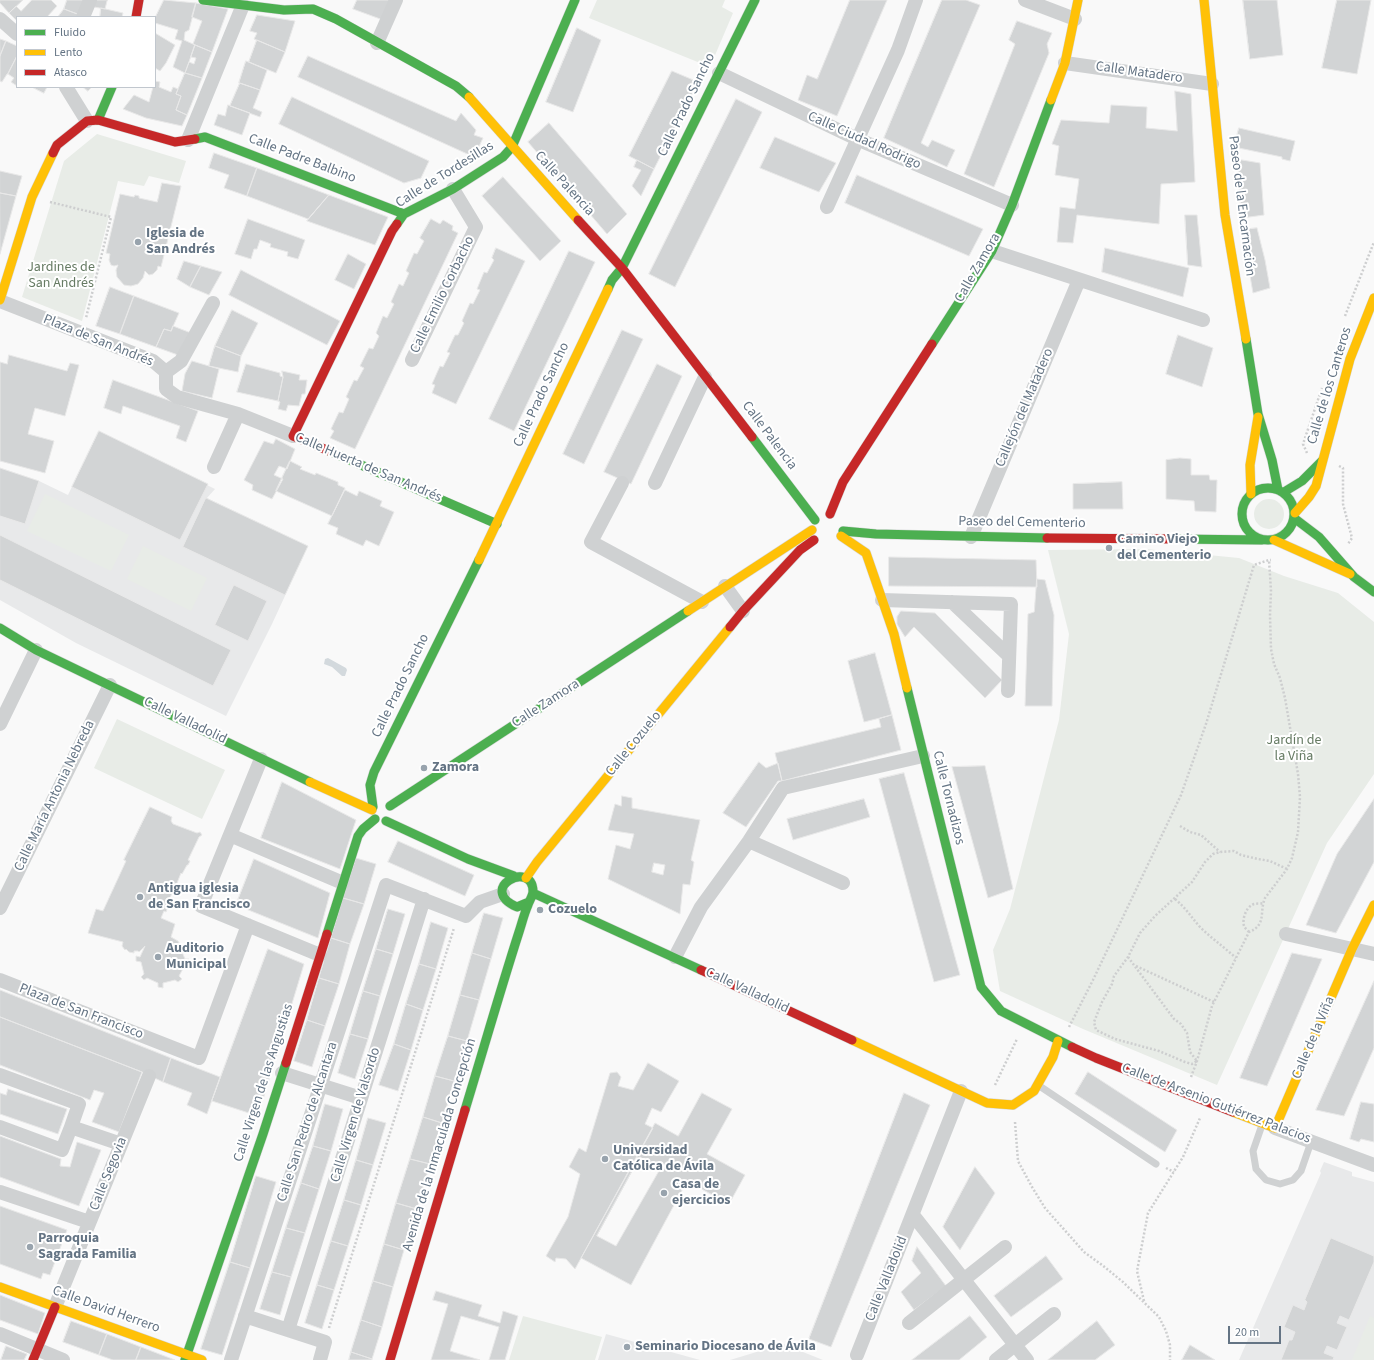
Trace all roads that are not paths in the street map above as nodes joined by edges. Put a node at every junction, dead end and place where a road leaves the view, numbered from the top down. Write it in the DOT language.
graph roads {
  1 [pos="90,0"];
  2 [pos="139,0"];
  3 [pos="203,0"];
  4 [pos="396,0"];
  5 [pos="575,0"];
  6 [pos="755,0"];
  7 [pos="916,0"];
  8 [pos="1025,0"];
  9 [pos="1078,0"];
  10 [pos="1204,0"];
  11 [pos="243,5"];
  12 [pos="312,5"];
  13 [pos="84,16"];
  14 [pos="136,16"];
  15 [pos="0,19"];
  16 [pos="1075,19"];
  17 [pos="16,33"];
  18 [pos="376,43"];
  19 [pos="1065,63"];
  20 [pos="719,73"];
  21 [pos="1212,84"];
  22 [pos="67,88"];
  23 [pos="111,88"];
  24 [pos="93,121"];
  25 [pos="857,139"];
  26 [pos="188,140"];
  27 [pos="512,147"];
  28 [pos="453,188"];
  29 [pos="1012,205"];
  30 [pos="827,207"];
  31 [pos="404,214"];
  32 [pos="992,251"];
  33 [pos="622,268"];
  34 [pos="4,272"];
  35 [pos="1079,280"];
  36 [pos="1374,298"];
  37 [pos="0,300"];
  38 [pos="213,303"];
  39 [pos="1203,320"];
  40 [pos="412,360"];
  41 [pos="166,372"];
  42 [pos="705,377"];
  43 [pos="177,397"];
  44 [pos="238,414"];
  45 [pos="1258,414"];
  46 [pos="294,436"];
  47 [pos="1323,460"];
  48 [pos="214,467"];
  49 [pos="622,483"];
  50 [pos="655,484"];
  51 [pos="1281,491"];
  52 [pos="1251,494"];
  53 [pos="830,514"];
  54 [pos="1295,516"];
  55 [pos="1242,517"];
  56 [pos="815,520"];
  57 [pos="497,524"];
  58 [pos="1231,524"];
  59 [pos="1220,530"];
  60 [pos="842,533"];
  61 [pos="814,535"];
  62 [pos="971,537"];
  63 [pos="1201,540"];
  64 [pos="1268,540"];
  65 [pos="834,543"];
  66 [pos="824,544"];
  67 [pos="1353,575"];
  68 [pos="725,586"];
  69 [pos="1374,592"];
  70 [pos="882,600"];
  71 [pos="702,602"];
  72 [pos="952,602"];
  73 [pos="743,612"];
  74 [pos="0,628"];
  75 [pos="36,650"];
  76 [pos="1010,656"];
  77 [pos="110,685"];
  78 [pos="1008,691"];
  79 [pos="0,724"];
  80 [pos="923,756"];
  81 [pos="261,758"];
  82 [pos="390,806"];
  83 [pos="373,808"];
  84 [pos="375,819"];
  85 [pos="388,819"];
  86 [pos="230,835"];
  87 [pos="749,841"];
  88 [pos="468,859"];
  89 [pos="514,876"];
  90 [pos="526,878"];
  91 [pos="343,883"];
  92 [pos="843,883"];
  93 [pos="499,886"];
  94 [pos="533,893"];
  95 [pos="424,900"];
  96 [pos="529,902"];
  97 [pos="1374,905"];
  98 [pos="517,906"];
  99 [pos="0,908"];
  100 [pos="248,925"];
  101 [pos="1286,934"];
  102 [pos="517,938"];
  103 [pos="1352,949"];
  104 [pos="1374,954"];
  105 [pos="320,956"];
  106 [pos="675,957"];
  107 [pos="0,980"];
  108 [pos="1058,1041"];
  109 [pos="282,1073"];
  110 [pos="0,1075"];
  111 [pos="149,1076"];
  112 [pos="320,1085"];
  113 [pos="1038,1085"];
  114 [pos="961,1091"];
  115 [pos="361,1098"];
  116 [pos="1269,1125"];
  117 [pos="0,1127"];
  118 [pos="71,1127"];
  119 [pos="1311,1142"];
  120 [pos="122,1144"];
  121 [pos="1156,1164"];
  122 [pos="1374,1165"];
  123 [pos="0,1192"];
  124 [pos="913,1215"];
  125 [pos="89,1222"];
  126 [pos="1005,1247"];
  127 [pos="964,1280"];
  128 [pos="0,1286"];
  129 [pos="55,1306"];
  130 [pos="1054,1314"];
  131 [pos="245,1316"];
  132 [pos="909,1323"];
  133 [pos="288,1330"];
  134 [pos="0,1334"];
  135 [pos="1015,1345"];
  136 [pos="35,1355"];
  137 [pos="857,1355"];
  138 [pos="186,1357"];
  139 [pos="63,1360"];
  140 [pos="202,1360"];
  141 [pos="231,1360"];
  142 [pos="320,1360"];
  143 [pos="390,1360"];
  144 [pos="996,1360"];
  145 [pos="1027,1360"];
  1 -- 13 [label="street"];
  2 -- 14 [label="street"];
  3 -- 11 [label="street, Calle Palencia"];
  4 -- 18 [label="street"];
  5 -- 27 [label="street, Calle de Tordesillas"];
  6 -- 20 [label="street, Calle Prado Sancho"];
  7 -- 25 [label="street"];
  8 -- 16 [label="street"];
  9 -- 16 [label="street, Calle Zamora"];
  10 -- 21 [label="street, Paseo de la Encarnación"];
  11 -- 12 [label="street, Calle Palencia"];
  11 -- 26 [label="street"];
  12 -- 18 [label="street, Calle Palencia"];
  15 -- 17 [label="street"];
  16 -- 19 [label="street, Calle Zamora"];
  18 -- 27 [label="street, Calle Palencia"];
  19 -- 21 [label="street, Calle Matadero"];
  19 -- 29 [label="street, Calle Zamora"];
  20 -- 25 [label="street, Calle Ciudad Rodrigo"];
  20 -- 33 [label="street, Calle Prado Sancho"];
  21 -- 45 [label="street, Paseo de la Encarnación"];
  22 -- 24 [label="street"];
  23 -- 24 [label="street"];
  24 -- 26 [label="street"];
  24 -- 34 [label="street, Plaza de San Andrés"];
  25 -- 29 [label="street, Calle Ciudad Rodrigo"];
  25 -- 30 [label="street"];
  26 -- 31 [label="street, Calle Padre Balbino"];
  27 -- 28 [label="street, Calle de Tordesillas"];
  27 -- 33 [label="street, Calle Palencia"];
  28 -- 31 [label="street, Calle de Tordesillas"];
  28 -- 40 [label="street, Calle Emilio Corbacho"];
  29 -- 32 [label="street, Calle Zamora"];
  31 -- 46 [label="street, Calle de Tordesillas"];
  32 -- 35 [label="street"];
  32 -- 53 [label="street, Calle Zamora"];
  33 -- 42 [label="street, Calle Palencia"];
  33 -- 57 [label="street, Calle Prado Sancho"];
  34 -- 37 [label="street, Plaza de San Andrés"];
  35 -- 39 [label="street"];
  35 -- 62 [label="street, Callejón del Matadero"];
  36 -- 47 [label="street, Calle de los Canteros"];
  37 -- 41 [label="street, Plaza de San Andrés"];
  38 -- 41 [label="street"];
  41 -- 43 [label="street, Plaza de San Andrés"];
  42 -- 50 [label="street"];
  42 -- 56 [label="street, Calle Palencia"];
  43 -- 44 [label="street, Calle Huerta de San Andrés"];
  44 -- 46 [label="street, Calle Huerta de San Andrés"];
  44 -- 48 [label="street"];
  45 -- 51 [label="street, Paseo de la Encarnación"];
  45 -- 52 [label="street, Paseo de la Encarnación"];
  46 -- 57 [label="street, Calle Huerta de San Andrés"];
  47 -- 51 [label="street, Calle de los Canteros"];
  47 -- 54 [label="street, Calle de los Canteros"];
  49 -- 71 [label="street"];
  51 -- 52 [label="street"];
  51 -- 54 [label="street"];
  52 -- 55 [label="street"];
  53 -- 56 [label="street"];
  53 -- 60 [label="street"];
  54 -- 64 [label="street"];
  54 -- 67 [label="street, Paseo del Cementerio"];
  55 -- 58 [label="street"];
  55 -- 64 [label="street"];
  56 -- 61 [label="street"];
  57 -- 83 [label="street, Calle Prado Sancho"];
  59 -- 63 [label="street, Paseo del Cementerio"];
  60 -- 62 [label="street, Paseo del Cementerio"];
  60 -- 65 [label="street"];
  60 -- 70 [label="street, Calle Tornadizos"];
  61 -- 66 [label="street"];
  61 -- 68 [label="street, Calle Zamora"];
  61 -- 73 [label="street, Calle Cozuelo"];
  62 -- 63 [label="street, Paseo del Cementerio"];
  63 -- 64 [label="street, Paseo del Cementerio"];
  64 -- 67 [label="street, Paseo del Cementerio"];
  67 -- 69 [label="street, Paseo del Cementerio"];
  68 -- 71 [label="street, Calle Zamora"];
  68 -- 73 [label="street"];
  70 -- 72 [label="street"];
  70 -- 80 [label="street, Calle Tornadizos"];
  71 -- 82 [label="street, Calle Zamora"];
  72 -- 76 [label="street"];
  72 -- 76 [label="street"];
  73 -- 90 [label="street, Calle Cozuelo"];
  74 -- 75 [label="street, Calle Valladolid"];
  75 -- 77 [label="street, Calle Valladolid"];
  75 -- 79 [label="street"];
  76 -- 78 [label="street"];
  77 -- 81 [label="street, Calle Valladolid"];
  77 -- 99 [label="street, Calle María Antonia Nebreda"];
  80 -- 87 [label="street"];
  80 -- 108 [label="street, Calle Tornadizos"];
  81 -- 83 [label="street, Calle Valladolid"];
  81 -- 86 [label="street"];
  82 -- 83 [label="street"];
  82 -- 85 [label="street"];
  83 -- 84 [label="street"];
  84 -- 85 [label="street"];
  84 -- 91 [label="street, Calle Virgen de las Angustias"];
  85 -- 88 [label="street"];
  86 -- 91 [label="street"];
  86 -- 100 [label="street"];
  87 -- 92 [label="street"];
  87 -- 106 [label="street"];
  88 -- 89 [label="street"];
  88 -- 93 [label="street"];
  89 -- 90 [label="street"];
  89 -- 93 [label="street"];
  90 -- 94 [label="street"];
  91 -- 105 [label="street, Calle Virgen de las Angustias"];
  93 -- 95 [label="street"];
  93 -- 98 [label="street"];
  94 -- 96 [label="street"];
  94 -- 106 [label="street, Calle Valladolid"];
  95 -- 112 [label="street, Calle San Pedro de Alcantara"];
  95 -- 115 [label="street, Calle Virgen de Valsordo"];
  96 -- 98 [label="street"];
  96 -- 102 [label="street, Avenida de la Inmaculada Concepción"];
  97 -- 103 [label="street, Calle de la Viña"];
  98 -- 102 [label="street, Avenida de la Inmaculada Concepción"];
  100 -- 105 [label="street"];
  100 -- 107 [label="street, Plaza de San Francisco"];
  101 -- 103 [label="street"];
  102 -- 143 [label="street, Avenida de la Inmaculada Concepción"];
  103 -- 104 [label="street"];
  103 -- 116 [label="street, Calle de la Viña"];
  105 -- 109 [label="street, Calle Virgen de las Angustias"];
  106 -- 114 [label="street, Calle Valladolid"];
  108 -- 113 [label="street, Calle Valladolid"];
  108 -- 116 [label="street, Calle de Arsenio Gutiérrez Palacios"];
  109 -- 112 [label="street"];
  109 -- 138 [label="street, Calle Virgen de las Angustias"];
  110 -- 118 [label="street"];
  111 -- 120 [label="street, Calle Segovia"];
  112 -- 115 [label="street"];
  112 -- 131 [label="street, Calle San Pedro de Alcantara"];
  113 -- 114 [label="street, Calle Valladolid"];
  113 -- 121 [label="lane"];
  114 -- 124 [label="street, Calle Valladolid"];
  115 -- 133 [label="street, Calle Virgen de Valsordo"];
  116 -- 119 [label="street, Calle de Arsenio Gutiérrez Palacios"];
  116 -- 119 [label="lane"];
  117 -- 118 [label="street"];
  118 -- 120 [label="street"];
  119 -- 122 [label="street, Calle de Arsenio Gutiérrez Palacios"];
  120 -- 125 [label="street, Calle Segovia"];
  123 -- 125 [label="street"];
  124 -- 127 [label="street"];
  124 -- 137 [label="street, Calle Valladolid"];
  125 -- 129 [label="street, Calle Segovia"];
  126 -- 127 [label="street"];
  127 -- 132 [label="street"];
  127 -- 135 [label="street"];
  128 -- 129 [label="street, Calle David Herrero"];
  129 -- 136 [label="street, Calle Segovia"];
  129 -- 138 [label="street, Calle David Herrero"];
  130 -- 135 [label="street"];
  131 -- 133 [label="street"];
  131 -- 141 [label="street, Calle San Pedro de Alcantara"];
  133 -- 142 [label="street"];
  134 -- 136 [label="street"];
  135 -- 144 [label="street"];
  135 -- 145 [label="street"];
  136 -- 139 [label="street"];
  138 -- 140 [label="street, Calle David Herrero"];
}
